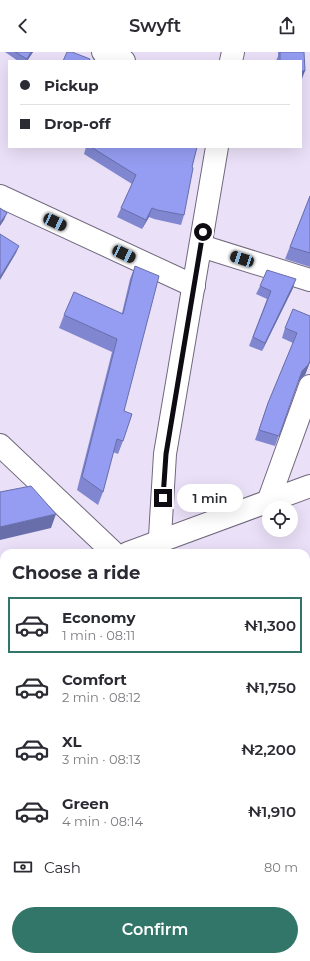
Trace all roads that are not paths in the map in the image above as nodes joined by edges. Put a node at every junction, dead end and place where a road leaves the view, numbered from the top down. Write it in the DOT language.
graph roads {
  1 [pos="103,52"];
  2 [pos="122,60"];
  3 [pos="218,148"];
  4 [pos="0,196"];
  5 [pos="201,246"];
  6 [pos="310,280"];
  7 [pos="194,286"];
  8 [pos="310,386"];
  9 [pos="0,445"];
  10 [pos="310,486"];
  11 [pos="268,501"];
  12 [pos="271,501"];
  13 [pos="262,504"];
  14 [pos="160,547"];
  15 [pos="110,549"];
  16 [pos="149,549"];
  1 -- 2 [label="street"];
  3 -- 5 [label="street"];
  4 -- 7 [label="street"];
  5 -- 6 [label="street"];
  5 -- 7 [label="street"];
  7 -- 14 [label="street"];
  8 -- 11 [label="street"];
  9 -- 15 [label="street"];
  10 -- 12 [label="street"];
  13 -- 14 [label="street"];
  14 -- 16 [label="street"];
}
